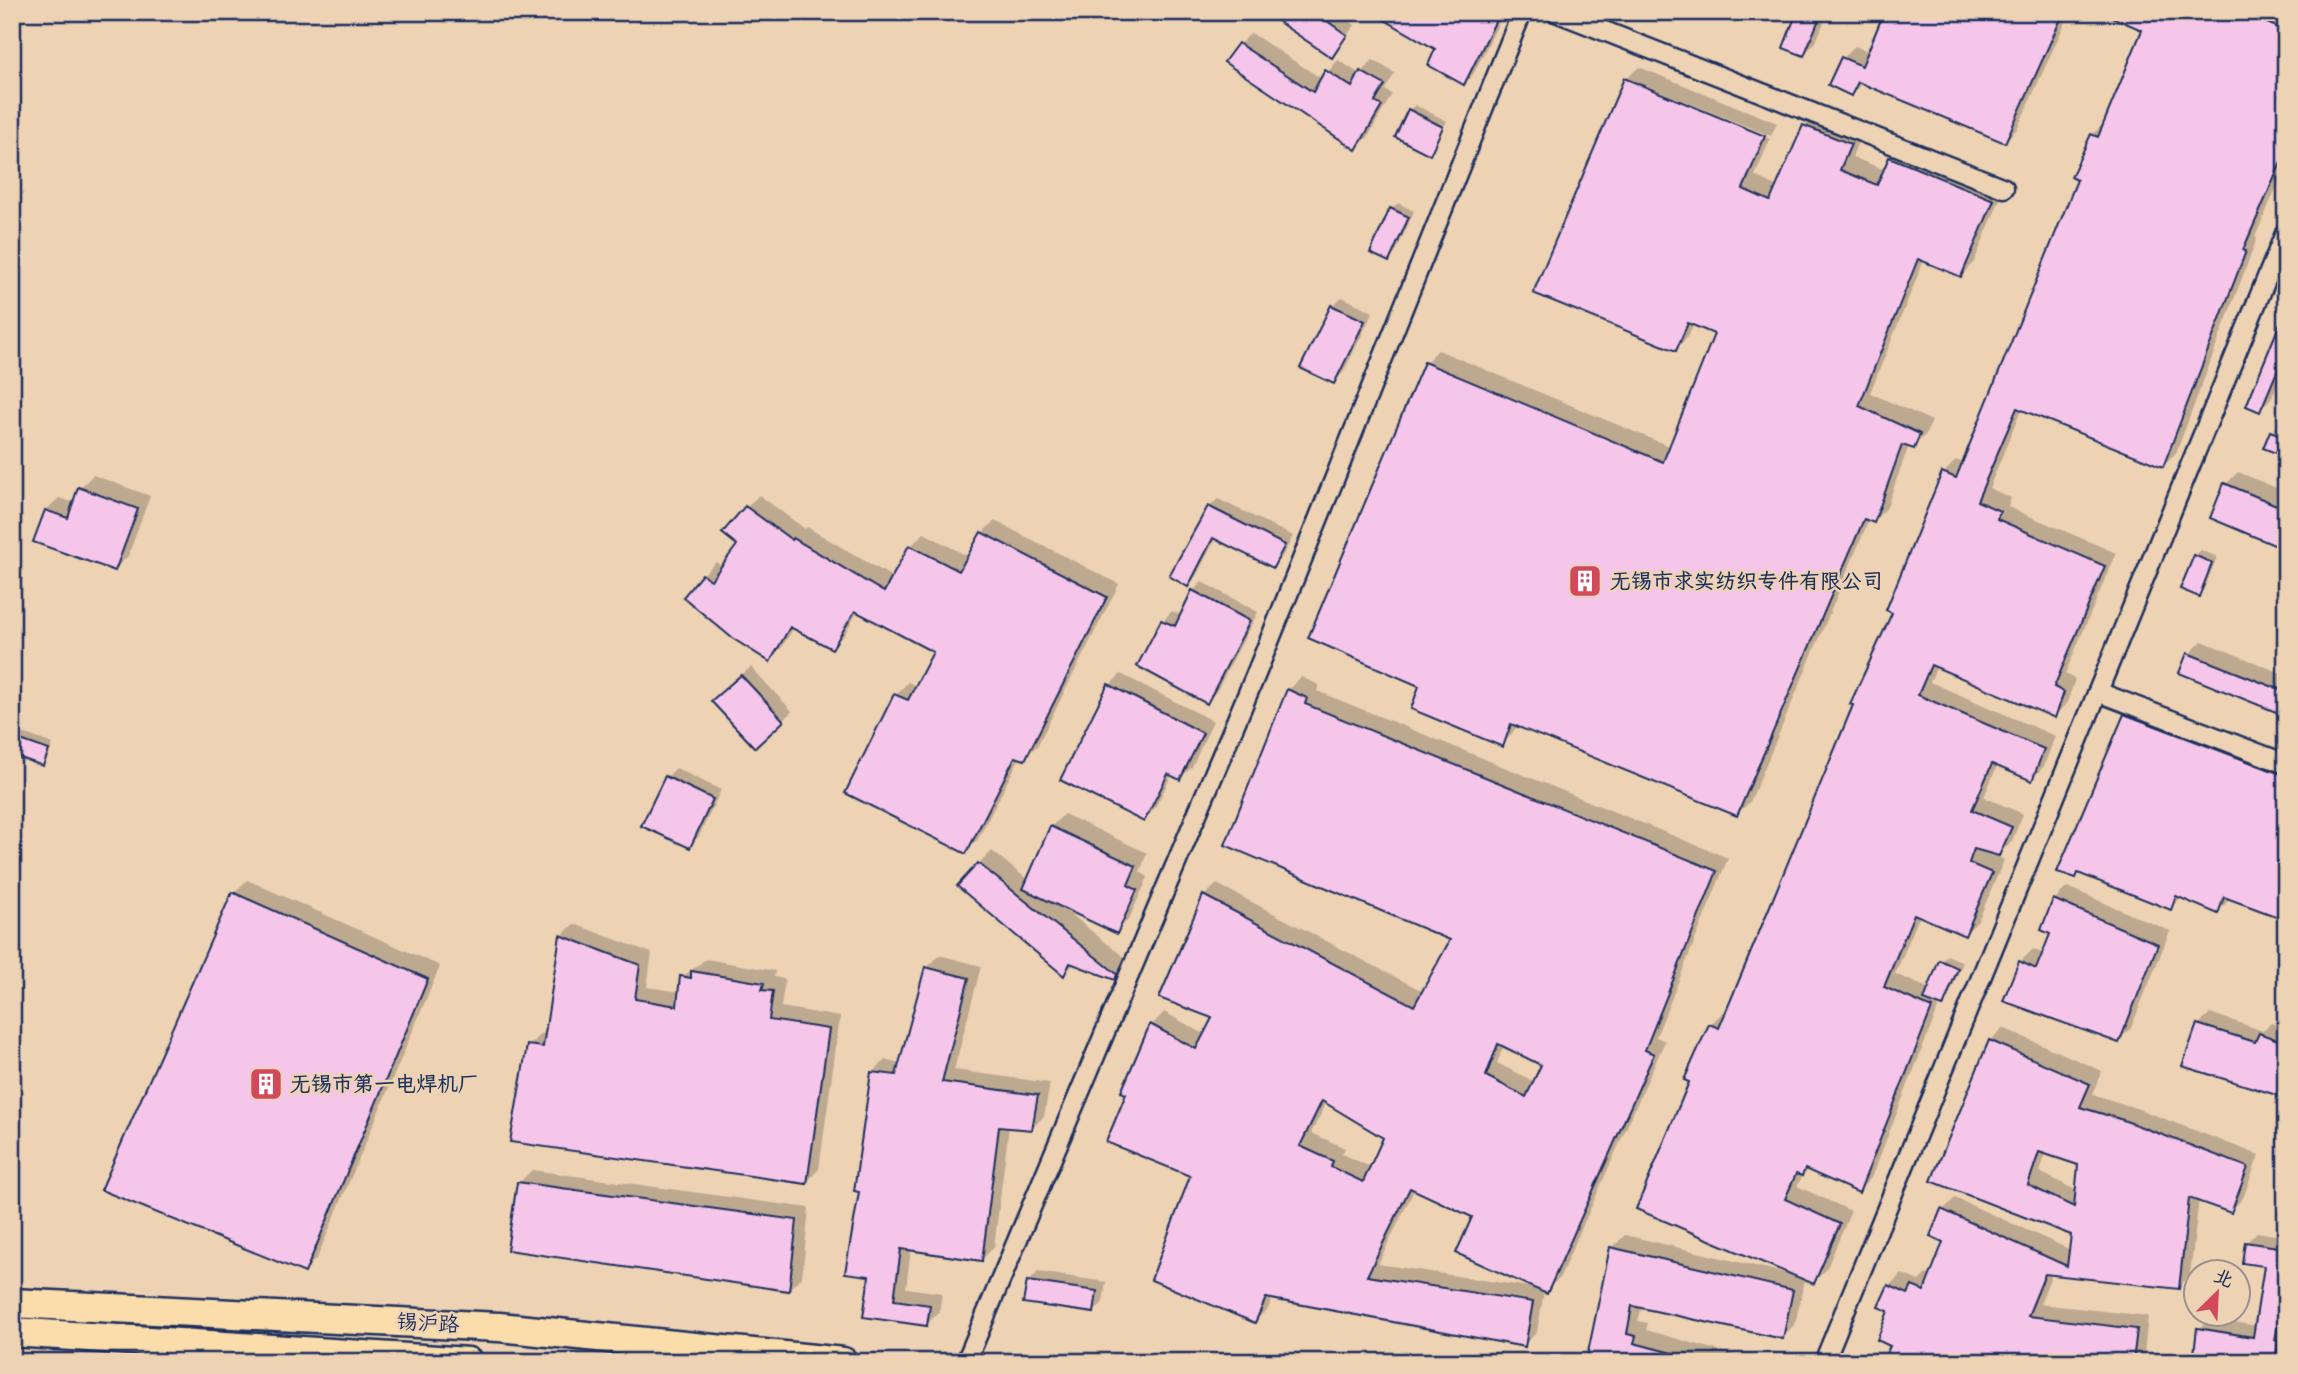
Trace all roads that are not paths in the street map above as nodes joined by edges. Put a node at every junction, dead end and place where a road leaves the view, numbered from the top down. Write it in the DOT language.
graph roads {
  1 [pos="1522,12"];
  2 [pos="1556,12"];
  3 [pos="2004,188"];
  4 [pos="2284,239"];
  5 [pos="2098,692"];
  6 [pos="2286,764"];
  7 [pos="12,1303"];
  8 [pos="12,1332"];
  9 [pos="468,1362"];
  10 [pos="843,1362"];
  11 [pos="965,1362"];
  12 [pos="1824,1362"];
  1 -- 11 [label="street"];
  2 -- 3 [label="street"];
  4 -- 5 [label="street"];
  5 -- 6 [label="street"];
  5 -- 12 [label="street"];
  7 -- 10 [label="main road, 锡沪路"];
  8 -- 9 [label="main road, 锡沪路"];
}
